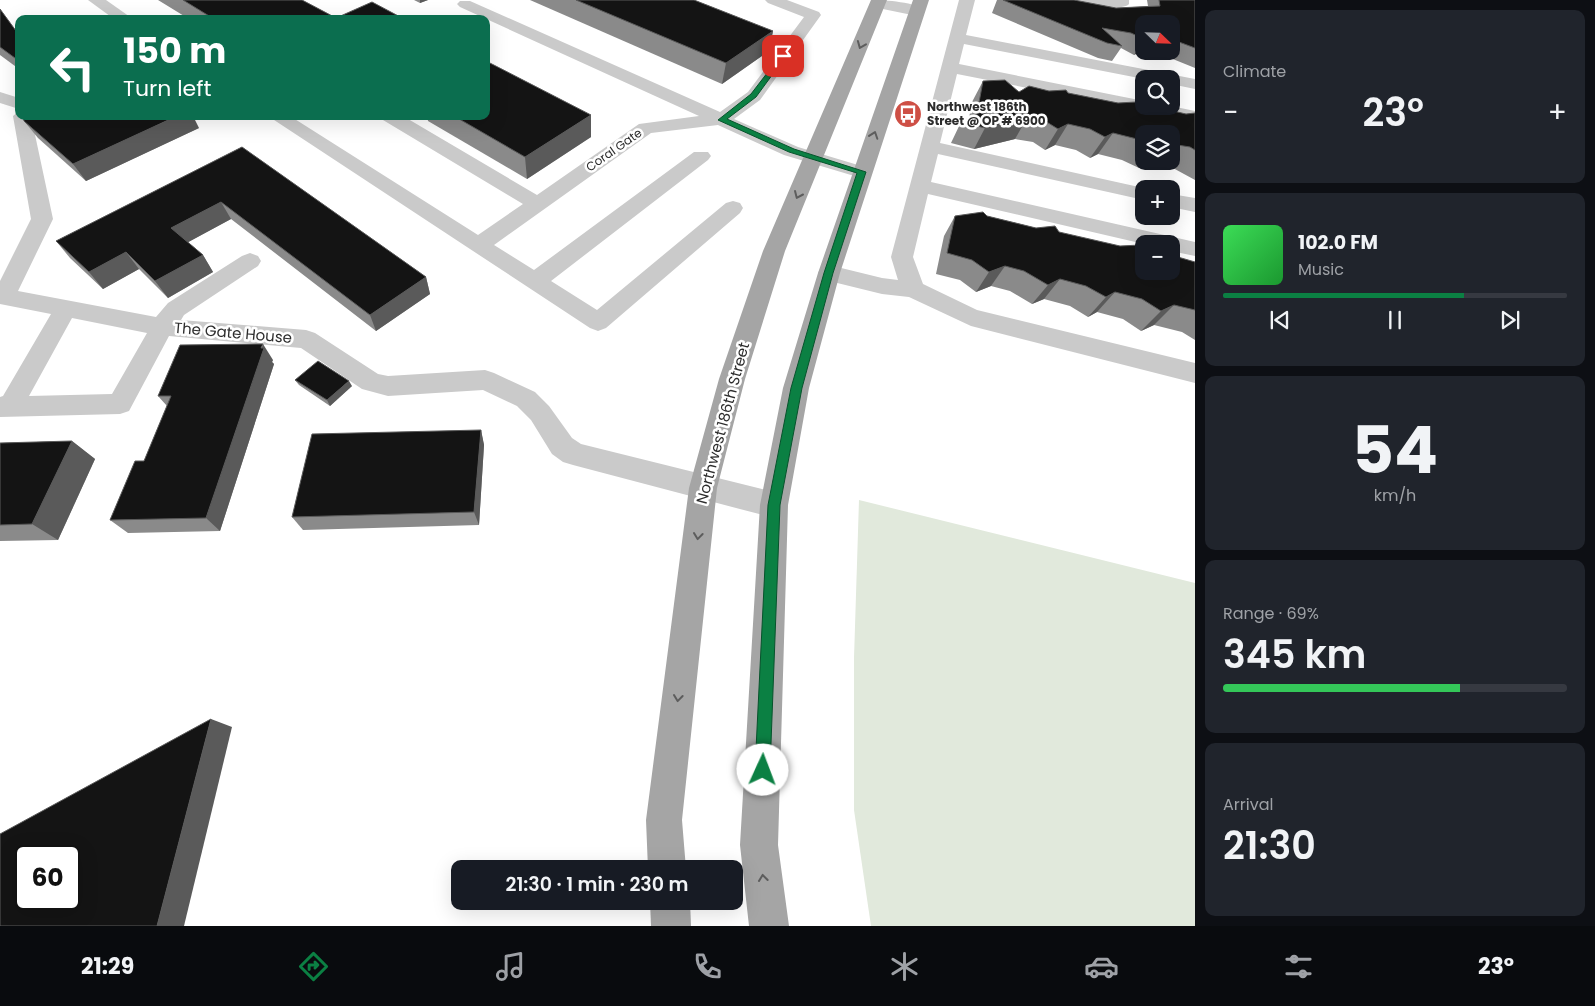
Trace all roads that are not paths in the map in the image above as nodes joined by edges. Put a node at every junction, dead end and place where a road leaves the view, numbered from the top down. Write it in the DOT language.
graph roads {
  1 [pos="96,0"];
  2 [pos="773,0"];
  3 [pos="967,0"];
  4 [pos="1086,0"];
  5 [pos="1121,0"];
  6 [pos="879,2"];
  7 [pos="465,4"];
  8 [pos="919,6"];
  9 [pos="119,15"];
  10 [pos="489,15"];
  11 [pos="490,15"];
  12 [pos="775,36"];
  13 [pos="958,38"];
  14 [pos="793,43"];
  15 [pos="951,68"];
  16 [pos="1135,72"];
  17 [pos="1180,81"];
  18 [pos="1195,84"];
  19 [pos="0,97"];
  20 [pos="15,103"];
  21 [pos="1135,104"];
  22 [pos="1180,113"];
  23 [pos="1195,116"];
  24 [pos="23,120"];
  25 [pos="283,120"];
  26 [pos="396,120"];
  27 [pos="722,120"];
  28 [pos="930,146"];
  29 [pos="701,156"];
  30 [pos="814,159"];
  31 [pos="862,172"];
  32 [pos="919,186"];
  33 [pos="1135,192"];
  34 [pos="1180,202"];
  35 [pos="538,204"];
  36 [pos="1195,205"];
  37 [pos="733,208"];
  38 [pos="479,245"];
  39 [pos="1195,249"];
  40 [pos="250,261"];
  41 [pos="829,273"];
  42 [pos="535,281"];
  43 [pos="913,289"];
  44 [pos="2,296"];
  45 [pos="66,308"];
  46 [pos="162,327"];
  47 [pos="1195,373"];
  48 [pos="5,407"];
  49 [pos="703,488"];
  50 [pos="774,505"];
  51 [pos="666,860"];
  52 [pos="670,910"];
  53 [pos="671,926"];
  54 [pos="769,926"];
  1 -- 9 [label="street"];
  2 -- 14 [label="street"];
  3 -- 13 [label="street"];
  4 -- 5 [label="street"];
  6 -- 8 [label="street"];
  6 -- 30 [label="main road, Northwest 186th Street, one-way"];
  7 -- 10 [label="street"];
  31 -- 8 [label="main road, one-way"];
  11 -- 27 [label="street"];
  12 -- 14 [label="street"];
  13 -- 15 [label="street"];
  13 -- 16 [label="street"];
  14 -- 27 [label="street"];
  15 -- 21 [label="street"];
  15 -- 28 [label="street"];
  17 -- 18 [label="street"];
  19 -- 20 [label="street"];
  22 -- 23 [label="street"];
  24 -- 44 [label="street, The Gate House"];
  25 -- 38 [label="street"];
  26 -- 35 [label="street"];
  27 -- 30 [label="street"];
  27 -- 35 [label="street, Coral Gate"];
  28 -- 32 [label="street"];
  28 -- 33 [label="street"];
  29 -- 42 [label="street"];
  30 -- 31 [label="street"];
  30 -- 49 [label="main road, Northwest 186th Street, one-way"];
  31 -- 41 [label="main road"];
  32 -- 39 [label="street"];
  32 -- 43 [label="street"];
  34 -- 36 [label="street"];
  35 -- 38 [label="street, Coral Gate"];
  37 -- 42 [label="street"];
  38 -- 42 [label="street"];
  40 -- 46 [label="street"];
  41 -- 43 [label="street"];
  41 -- 50 [label="main road"];
  43 -- 47 [label="street"];
  44 -- 45 [label="street, The Gate House"];
  45 -- 46 [label="street, The Gate House"];
  45 -- 48 [label="street"];
  46 -- 48 [label="street"];
  46 -- 49 [label="street, The Gate House"];
  49 -- 50 [label="street, The Gate House"];
  49 -- 51 [label="main road, Northwest 186th Street, one-way"];
  54 -- 50 [label="main road, one-way"];
  52 -- 53 [label="main road"];
}
